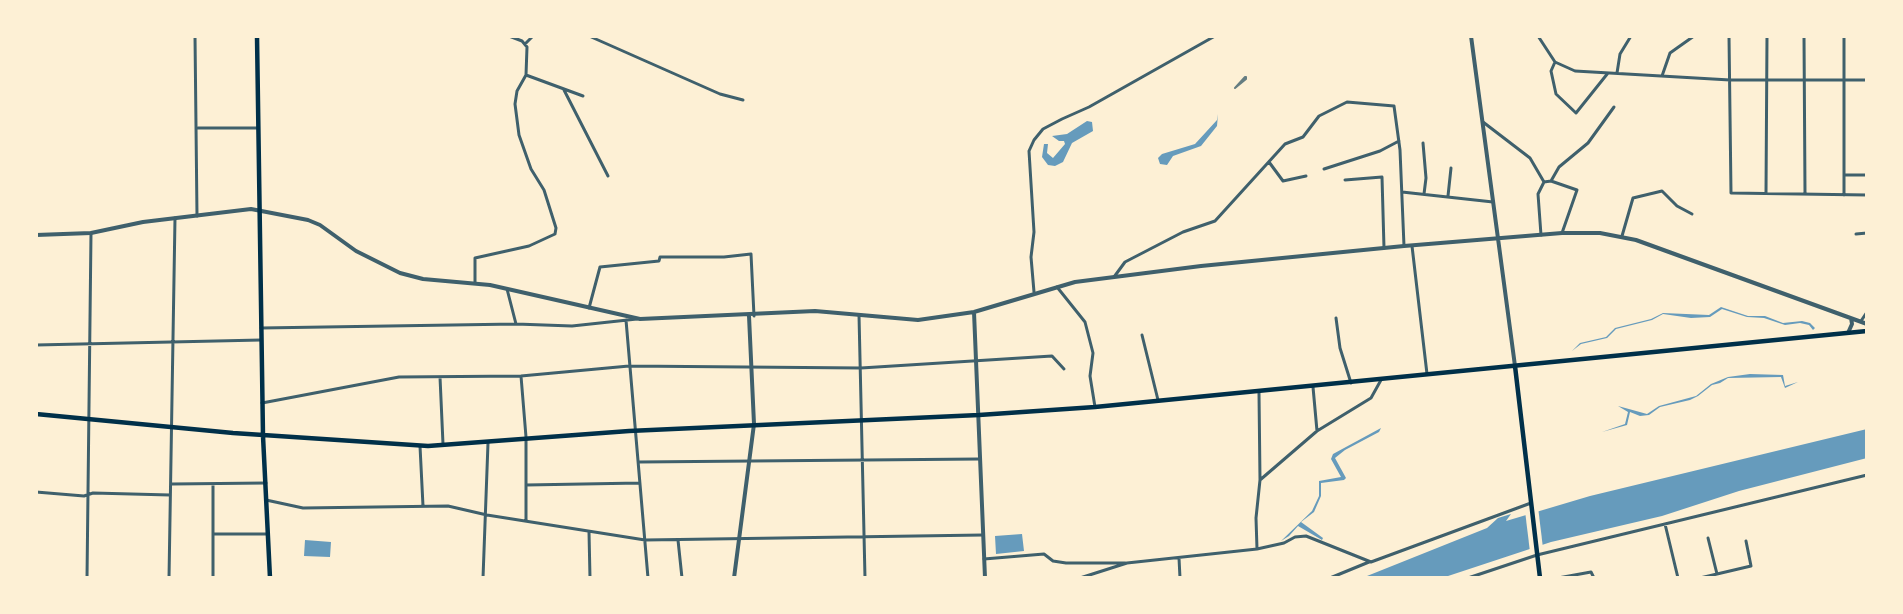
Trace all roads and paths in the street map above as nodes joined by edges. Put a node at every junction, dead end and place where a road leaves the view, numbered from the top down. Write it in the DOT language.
graph roads {
  1 [pos="195,36"];
  2 [pos="257,36"];
  3 [pos="509,36"];
  4 [pos="533,36"];
  5 [pos="590,36"];
  6 [pos="1215,36"];
  7 [pos="1471,36"];
  8 [pos="1538,36"];
  9 [pos="1631,36"];
  10 [pos="1694,36"];
  11 [pos="1729,36"];
  12 [pos="1767,36"];
  13 [pos="1804,36"];
  14 [pos="1844,36"];
  15 [pos="525,44"];
  16 [pos="1555,62"];
  17 [pos="1608,73"];
  18 [pos="1617,74"];
  19 [pos="526,75"];
  20 [pos="1662,76"];
  21 [pos="1730,80"];
  22 [pos="1767,80"];
  23 [pos="1804,80"];
  24 [pos="1844,80"];
  25 [pos="1867,80"];
  26 [pos="563,89"];
  27 [pos="583,96"];
  28 [pos="743,100"];
  29 [pos="1614,106"];
  30 [pos="1483,122"];
  31 [pos="258,128"];
  32 [pos="198,129"];
  33 [pos="1399,141"];
  34 [pos="1423,143"];
  35 [pos="1269,162"];
  36 [pos="1451,168"];
  37 [pos="1324,169"];
  38 [pos="1844,175"];
  39 [pos="1867,175"];
  40 [pos="608,176"];
  41 [pos="1306,176"];
  42 [pos="1345,180"];
  43 [pos="1551,181"];
  44 [pos="1544,182"];
  45 [pos="1402,192"];
  46 [pos="1766,193"];
  47 [pos="1424,194"];
  48 [pos="1805,194"];
  49 [pos="1844,195"];
  50 [pos="1867,195"];
  51 [pos="1448,197"];
  52 [pos="1494,202"];
  53 [pos="259,210"];
  54 [pos="1692,214"];
  55 [pos="197,216"];
  56 [pos="175,218"];
  57 [pos="91,233"];
  58 [pos="1562,233"];
  59 [pos="1867,233"];
  60 [pos="1856,234"];
  61 [pos="36,235"];
  62 [pos="1541,235"];
  63 [pos="1622,236"];
  64 [pos="1498,238"];
  65 [pos="1404,246"];
  66 [pos="1412,246"];
  67 [pos="1384,248"];
  68 [pos="1114,277"];
  69 [pos="475,282"];
  70 [pos="1056,286"];
  71 [pos="507,289"];
  72 [pos="1034,292"];
  73 [pos="589,309"];
  74 [pos="974,312"];
  75 [pos="1867,312"];
  76 [pos="859,315"];
  77 [pos="752,316"];
  78 [pos="1851,317"];
  79 [pos="1336,318"];
  80 [pos="640,319"];
  81 [pos="626,320"];
  82 [pos="1861,321"];
  83 [pos="516,324"];
  84 [pos="1867,324"];
  85 [pos="261,328"];
  86 [pos="1867,331"];
  87 [pos="1848,333"];
  88 [pos="1142,335"];
  89 [pos="261,340"];
  90 [pos="173,342"];
  91 [pos="89,344"];
  92 [pos="36,345"];
  93 [pos="976,362"];
  94 [pos="629,366"];
  95 [pos="1515,366"];
  96 [pos="861,368"];
  97 [pos="752,369"];
  98 [pos="1064,369"];
  99 [pos="1427,375"];
  100 [pos="521,376"];
  101 [pos="440,377"];
  102 [pos="1381,380"];
  103 [pos="1351,383"];
  104 [pos="1313,387"];
  105 [pos="1259,393"];
  106 [pos="1158,401"];
  107 [pos="262,403"];
  108 [pos="1095,407"];
  109 [pos="36,414"];
  110 [pos="979,415"];
  111 [pos="89,419"];
  112 [pos="862,420"];
  113 [pos="754,424"];
  114 [pos="171,427"];
  115 [pos="635,430"];
  116 [pos="1317,431"];
  117 [pos="263,436"];
  118 [pos="526,437"];
  119 [pos="488,441"];
  120 [pos="443,444"];
  121 [pos="420,446"];
  122 [pos="980,459"];
  123 [pos="749,461"];
  124 [pos="863,461"];
  125 [pos="639,462"];
  126 [pos="1867,475"];
  127 [pos="1260,480"];
  128 [pos="213,483"];
  129 [pos="266,483"];
  130 [pos="640,483"];
  131 [pos="171,484"];
  132 [pos="526,485"];
  133 [pos="36,492"];
  134 [pos="88,495"];
  135 [pos="170,495"];
  136 [pos="266,500"];
  137 [pos="423,506"];
  138 [pos="1532,506"];
  139 [pos="487,515"];
  140 [pos="526,521"];
  141 [pos="1665,524"];
  142 [pos="589,532"];
  143 [pos="213,534"];
  144 [pos="268,534"];
  145 [pos="983,535"];
  146 [pos="864,536"];
  147 [pos="740,538"];
  148 [pos="1708,538"];
  149 [pos="645,540"];
  150 [pos="678,540"];
  151 [pos="1746,541"];
  152 [pos="1257,549"];
  153 [pos="1537,555"];
  154 [pos="1179,558"];
  155 [pos="984,559"];
  156 [pos="1371,562"];
  157 [pos="1126,563"];
  158 [pos="1717,574"];
  159 [pos="87,578"];
  160 [pos="169,578"];
  161 [pos="213,578"];
  162 [pos="270,578"];
  163 [pos="483,578"];
  164 [pos="590,578"];
  165 [pos="648,578"];
  166 [pos="682,578"];
  167 [pos="734,578"];
  168 [pos="865,578"];
  169 [pos="985,578"];
  170 [pos="1080,578"];
  171 [pos="1180,578"];
  172 [pos="1330,578"];
  173 [pos="1468,578"];
  174 [pos="1540,578"];
  175 [pos="1558,578"];
  176 [pos="1594,578"];
  177 [pos="1678,578"];
  178 [pos="1700,578"];
  1 -- 32 [label="street"];
  2 -- 31 [label="main road"];
  3 -- 15 [label="street"];
  4 -- 15 [label="street"];
  5 -- 28 [label="street"];
  6 -- 72 [label="street"];
  7 -- 30 [label="street"];
  8 -- 16 [label="street"];
  9 -- 18 [label="street"];
  10 -- 20 [label="street"];
  11 -- 21 [label="street"];
  12 -- 22 [label="street"];
  13 -- 23 [label="street"];
  14 -- 24 [label="street"];
  15 -- 19 [label="street"];
  16 -- 17 [label="street"];
  16 -- 17 [label="street"];
  17 -- 18 [label="street"];
  18 -- 20 [label="street"];
  19 -- 26 [label="street"];
  19 -- 69 [label="street"];
  20 -- 21 [label="street"];
  21 -- 22 [label="street"];
  21 -- 46 [label="street"];
  22 -- 23 [label="street"];
  22 -- 46 [label="street"];
  23 -- 24 [label="street"];
  23 -- 48 [label="street"];
  24 -- 25 [label="street"];
  24 -- 38 [label="street"];
  26 -- 27 [label="street"];
  26 -- 40 [label="street"];
  29 -- 43 [label="street"];
  30 -- 44 [label="street"];
  30 -- 52 [label="street"];
  31 -- 32 [label="street"];
  31 -- 53 [label="main road"];
  32 -- 55 [label="street"];
  33 -- 35 [label="street"];
  33 -- 37 [label="street"];
  33 -- 45 [label="street"];
  34 -- 47 [label="street"];
  35 -- 41 [label="street"];
  35 -- 68 [label="street"];
  36 -- 51 [label="street"];
  38 -- 39 [label="street"];
  38 -- 49 [label="street"];
  42 -- 67 [label="street"];
  43 -- 44 [label="street"];
  43 -- 58 [label="street"];
  44 -- 62 [label="street"];
  45 -- 47 [label="street"];
  45 -- 65 [label="street"];
  46 -- 48 [label="street"];
  47 -- 51 [label="street"];
  48 -- 49 [label="street"];
  49 -- 50 [label="street"];
  51 -- 52 [label="street"];
  52 -- 64 [label="street"];
  53 -- 55 [label="street"];
  53 -- 69 [label="street"];
  53 -- 85 [label="main road"];
  54 -- 63 [label="street"];
  55 -- 56 [label="street"];
  56 -- 57 [label="street"];
  56 -- 90 [label="street"];
  57 -- 61 [label="street"];
  57 -- 91 [label="street"];
  58 -- 62 [label="street"];
  58 -- 63 [label="street"];
  59 -- 60 [label="street"];
  62 -- 64 [label="street"];
  63 -- 78 [label="street"];
  64 -- 66 [label="street"];
  64 -- 95 [label="street"];
  65 -- 66 [label="street"];
  65 -- 67 [label="street"];
  66 -- 99 [label="street"];
  67 -- 68 [label="street"];
  68 -- 70 [label="street"];
  69 -- 71 [label="street"];
  70 -- 72 [label="street"];
  70 -- 108 [label="street"];
  71 -- 73 [label="street"];
  71 -- 83 [label="street"];
  72 -- 74 [label="street"];
  73 -- 77 [label="street"];
  73 -- 80 [label="street"];
  74 -- 76 [label="street"];
  74 -- 93 [label="street"];
  75 -- 82 [label="street"];
  76 -- 77 [label="street"];
  76 -- 96 [label="street"];
  77 -- 80 [label="street"];
  77 -- 97 [label="street"];
  78 -- 82 [label="street"];
  78 -- 87 [label="street"];
  79 -- 103 [label="street"];
  80 -- 81 [label="street"];
  81 -- 83 [label="street"];
  81 -- 94 [label="street"];
  82 -- 84 [label="street"];
  83 -- 85 [label="street"];
  85 -- 89 [label="main road"];
  86 -- 87 [label="main road"];
  87 -- 95 [label="main road"];
  88 -- 106 [label="street"];
  89 -- 90 [label="street"];
  89 -- 107 [label="main road"];
  90 -- 91 [label="street"];
  90 -- 114 [label="street"];
  91 -- 92 [label="street"];
  91 -- 111 [label="street"];
  93 -- 96 [label="street"];
  93 -- 98 [label="street"];
  93 -- 110 [label="street"];
  94 -- 97 [label="street"];
  94 -- 100 [label="street"];
  94 -- 115 [label="street"];
  95 -- 99 [label="main road"];
  95 -- 138 [label="main road"];
  96 -- 97 [label="street"];
  96 -- 112 [label="street"];
  97 -- 113 [label="street"];
  99 -- 102 [label="main road"];
  100 -- 101 [label="street"];
  100 -- 118 [label="street"];
  101 -- 107 [label="street"];
  101 -- 120 [label="street"];
  102 -- 103 [label="main road"];
  102 -- 116 [label="street"];
  103 -- 104 [label="main road"];
  104 -- 105 [label="main road"];
  104 -- 116 [label="street"];
  105 -- 106 [label="main road"];
  105 -- 127 [label="street"];
  106 -- 108 [label="main road"];
  107 -- 117 [label="main road"];
  108 -- 110 [label="main road"];
  109 -- 111 [label="main road"];
  110 -- 112 [label="main road"];
  110 -- 122 [label="street"];
  111 -- 114 [label="main road"];
  111 -- 134 [label="street"];
  112 -- 113 [label="main road"];
  112 -- 124 [label="street"];
  113 -- 115 [label="main road"];
  113 -- 123 [label="street"];
  114 -- 117 [label="main road"];
  114 -- 131 [label="street"];
  115 -- 118 [label="main road"];
  115 -- 125 [label="street"];
  116 -- 127 [label="street"];
  117 -- 121 [label="main road"];
  117 -- 129 [label="main road"];
  118 -- 119 [label="main road"];
  118 -- 132 [label="street"];
  119 -- 120 [label="main road"];
  119 -- 139 [label="street"];
  120 -- 121 [label="main road"];
  121 -- 137 [label="street"];
  122 -- 124 [label="street"];
  122 -- 145 [label="street"];
  123 -- 124 [label="street"];
  123 -- 125 [label="street"];
  123 -- 147 [label="street"];
  124 -- 146 [label="street"];
  125 -- 130 [label="street"];
  126 -- 141 [label="street"];
  127 -- 152 [label="street"];
  128 -- 129 [label="street"];
  128 -- 131 [label="street"];
  128 -- 143 [label="street"];
  129 -- 136 [label="main road"];
  130 -- 132 [label="street"];
  130 -- 149 [label="street"];
  131 -- 135 [label="street"];
  132 -- 140 [label="street"];
  133 -- 134 [label="street"];
  134 -- 135 [label="street"];
  134 -- 159 [label="street"];
  135 -- 160 [label="street"];
  136 -- 137 [label="street"];
  136 -- 144 [label="main road"];
  137 -- 139 [label="street"];
  138 -- 153 [label="main road"];
  138 -- 156 [label="street"];
  139 -- 140 [label="street"];
  139 -- 163 [label="street"];
  140 -- 142 [label="street"];
  141 -- 153 [label="street"];
  141 -- 177 [label="street"];
  142 -- 149 [label="street"];
  142 -- 164 [label="street"];
  143 -- 144 [label="street"];
  143 -- 161 [label="street"];
  144 -- 162 [label="main road"];
  145 -- 146 [label="street"];
  145 -- 155 [label="street"];
  146 -- 147 [label="street"];
  146 -- 168 [label="street"];
  147 -- 150 [label="street"];
  147 -- 167 [label="street"];
  148 -- 158 [label="street"];
  149 -- 150 [label="street"];
  149 -- 165 [label="street"];
  150 -- 166 [label="street"];
  151 -- 158 [label="street"];
  152 -- 154 [label="street"];
  152 -- 156 [label="street"];
  153 -- 173 [label="street"];
  153 -- 174 [label="main road"];
  154 -- 157 [label="street"];
  154 -- 171 [label="street"];
  155 -- 157 [label="street"];
  155 -- 169 [label="street"];
  156 -- 172 [label="street"];
  157 -- 170 [label="street"];
  158 -- 178 [label="street"];
  175 -- 176 [label="street"];
}
